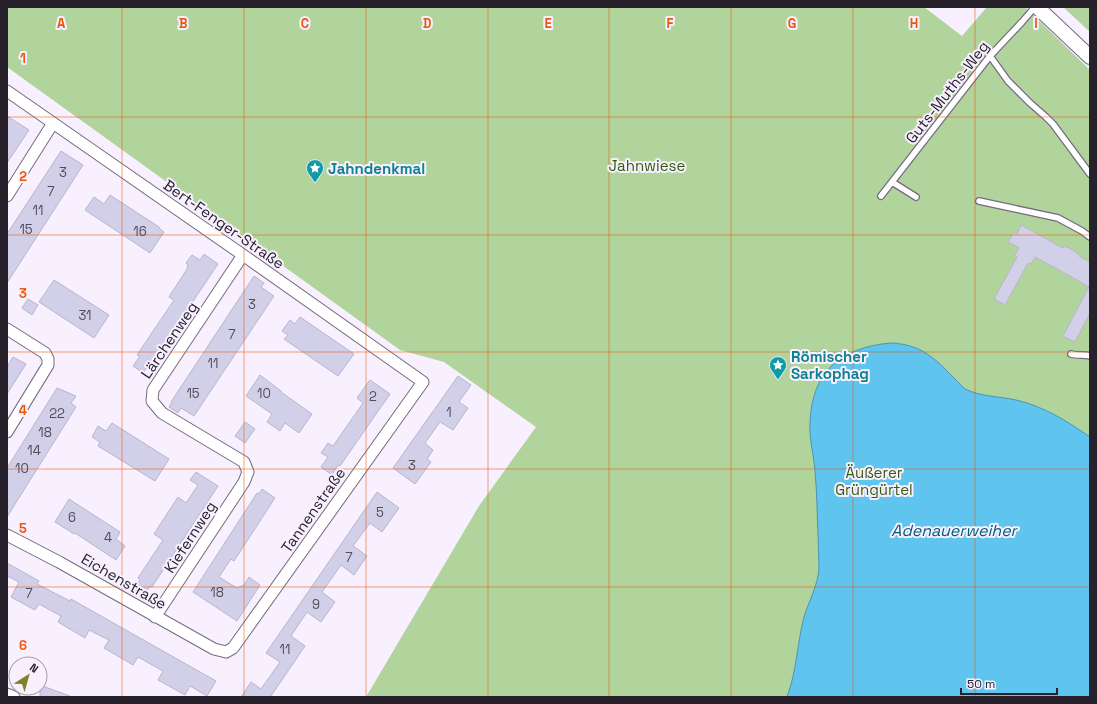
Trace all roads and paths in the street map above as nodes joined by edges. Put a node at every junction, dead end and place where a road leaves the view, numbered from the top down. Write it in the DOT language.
graph roads {
  1 [pos="1036,7"];
  2 [pos="990,56"];
  3 [pos="1090,57"];
  4 [pos="7,91"];
  5 [pos="53,123"];
  6 [pos="1090,174"];
  7 [pos="892,182"];
  8 [pos="7,196"];
  9 [pos="881,196"];
  10 [pos="916,197"];
  11 [pos="979,201"];
  12 [pos="1090,237"];
  13 [pos="243,255"];
  14 [pos="7,330"];
  15 [pos="1071,354"];
  16 [pos="1090,356"];
  17 [pos="423,382"];
  18 [pos="7,432"];
  19 [pos="248,472"];
  20 [pos="7,535"];
  21 [pos="156,617"];
  22 [pos="226,652"];
  23 [pos="7,694"];
  24 [pos="14,697"];
  1 -- 2 [label="lane, Guts-Muths-Weg"];
  1 -- 3 [label="street"];
  2 -- 6 [label="lane"];
  2 -- 7 [label="lane, Guts-Muths-Weg"];
  4 -- 5 [label="street, Bert-Fenger-Straße"];
  5 -- 8 [label="street"];
  5 -- 13 [label="street, Bert-Fenger-Straße"];
  7 -- 9 [label="lane, Guts-Muths-Weg"];
  7 -- 10 [label="lane"];
  11 -- 12 [label="lane"];
  13 -- 17 [label="street, Bert-Fenger-Straße"];
  13 -- 19 [label="street, Lärchenweg"];
  14 -- 18 [label="street"];
  15 -- 16 [label="lane"];
  17 -- 22 [label="street, Tannenstraße"];
  19 -- 21 [label="street, Kiefernweg"];
  20 -- 21 [label="street, Eichenstraße"];
  21 -- 22 [label="street, Eichenstraße"];
  23 -- 24 [label="street"];
}
